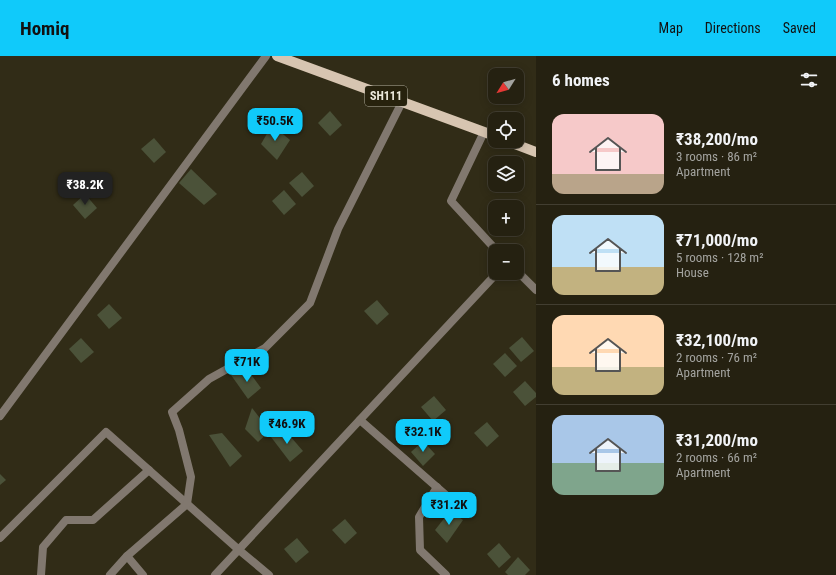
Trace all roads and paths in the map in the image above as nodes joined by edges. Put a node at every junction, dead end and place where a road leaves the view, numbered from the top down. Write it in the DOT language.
graph roads {
  1 [pos="266,56"];
  2 [pos="277,56"];
  3 [pos="402,102"];
  4 [pos="484,132"];
  5 [pos="488,133"];
  6 [pos="524,147"];
  7 [pos="536,152"];
  8 [pos="491,244"];
  9 [pos="524,278"];
  10 [pos="490,280"];
  11 [pos="536,290"];
  12 [pos="0,416"];
  13 [pos="360,420"];
  14 [pos="149,470"];
  15 [pos="437,487"];
  16 [pos="447,496"];
  17 [pos="186,504"];
  18 [pos="0,538"];
  19 [pos="239,550"];
  20 [pos="127,556"];
  21 [pos="40,575"];
  22 [pos="110,575"];
  23 [pos="144,575"];
  24 [pos="215,575"];
  25 [pos="270,575"];
  26 [pos="446,575"];
  1 -- 12 [label="street"];
  2 -- 3 [label="main road, SH111"];
  3 -- 4 [label="main road, SH111"];
  3 -- 17 [label="street"];
  4 -- 5 [label="main road, SH111"];
  4 -- 8 [label="street"];
  6 -- 7 [label="main road"];
  9 -- 11 [label="street"];
  10 -- 13 [label="street"];
  13 -- 15 [label="street"];
  13 -- 19 [label="street"];
  14 -- 17 [label="street"];
  14 -- 18 [label="street"];
  14 -- 21 [label="street"];
  15 -- 16 [label="street"];
  15 -- 26 [label="street"];
  17 -- 19 [label="street"];
  17 -- 20 [label="street"];
  19 -- 24 [label="street"];
  19 -- 25 [label="street"];
  20 -- 22 [label="street"];
  20 -- 23 [label="street"];
}
